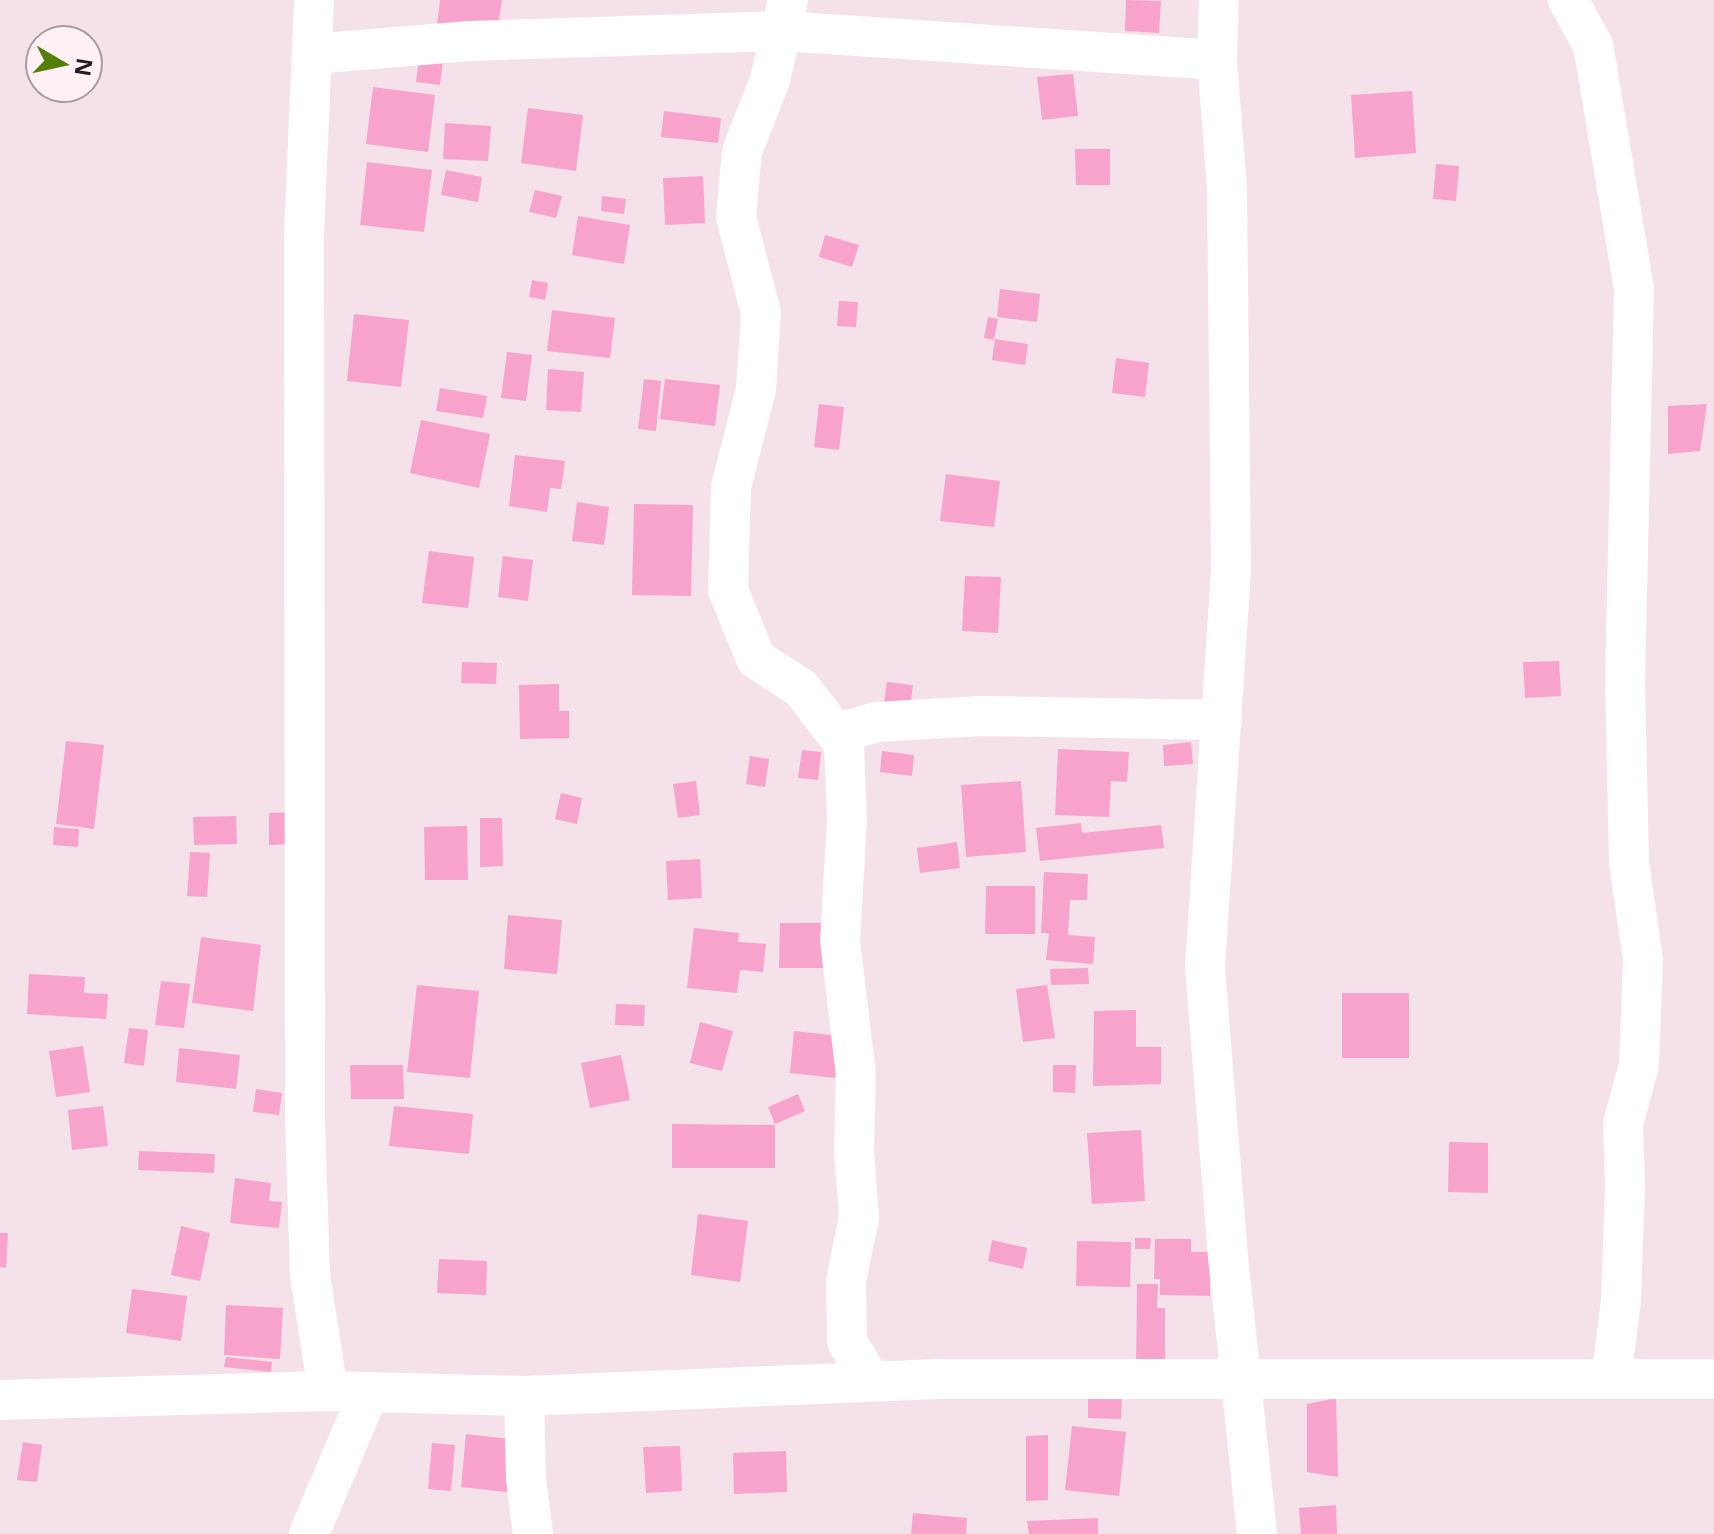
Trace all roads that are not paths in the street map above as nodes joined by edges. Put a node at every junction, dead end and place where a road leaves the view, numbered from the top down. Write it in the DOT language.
graph roads {
  1 [pos="314,0"];
  2 [pos="1219,0"];
  3 [pos="1568,0"];
  4 [pos="785,15"];
  5 [pos="313,54"];
  6 [pos="1217,60"];
  7 [pos="1222,720"];
  8 [pos="844,744"];
  9 [pos="1611,1379"];
  10 [pos="1714,1379"];
  11 [pos="1243,1380"];
  12 [pos="870,1381"];
  13 [pos="328,1391"];
  14 [pos="369,1392"];
  15 [pos="524,1396"];
  16 [pos="0,1400"];
  17 [pos="309,1534"];
  18 [pos="533,1534"];
  19 [pos="1257,1534"];
  1 -- 5 [label="street"];
  2 -- 6 [label="street"];
  3 -- 9 [label="street"];
  4 -- 5 [label="street"];
  4 -- 6 [label="street"];
  4 -- 8 [label="street"];
  5 -- 13 [label="street"];
  6 -- 7 [label="street"];
  7 -- 8 [label="street"];
  7 -- 11 [label="street"];
  8 -- 12 [label="street"];
  9 -- 10 [label="street"];
  9 -- 11 [label="street"];
  11 -- 12 [label="street"];
  11 -- 19 [label="street"];
  12 -- 15 [label="street"];
  13 -- 14 [label="street"];
  13 -- 16 [label="street"];
  14 -- 15 [label="street"];
  14 -- 17 [label="street"];
  15 -- 18 [label="street"];
}
